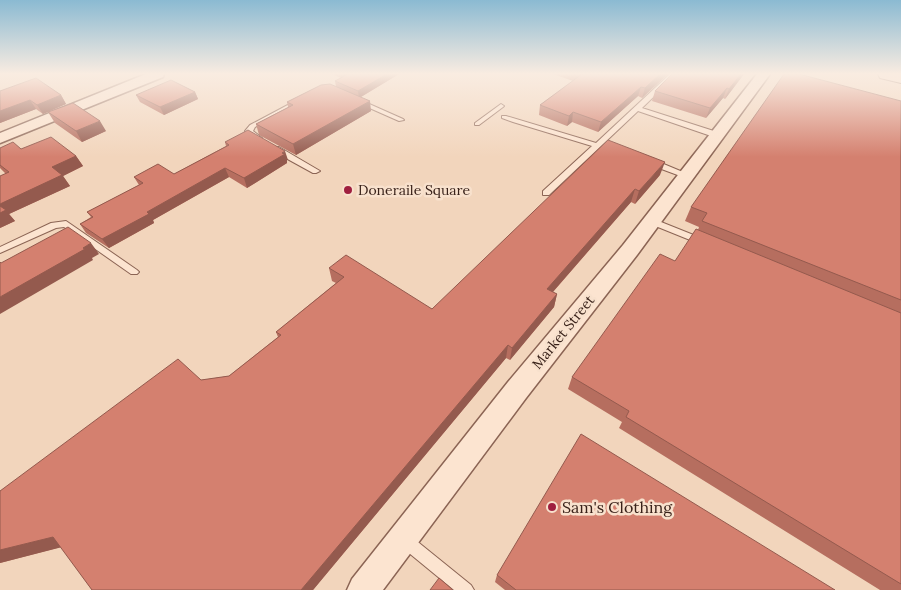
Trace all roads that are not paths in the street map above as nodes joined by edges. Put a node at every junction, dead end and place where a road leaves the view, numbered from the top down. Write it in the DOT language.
graph roads {
  1 [pos="90,102"];
  2 [pos="298,102"];
  3 [pos="358,102"];
  4 [pos="643,102"];
  5 [pos="743,102"];
  6 [pos="501,106"];
  7 [pos="636,108"];
  8 [pos="504,117"];
  9 [pos="401,120"];
  10 [pos="477,124"];
  11 [pos="717,135"];
  12 [pos="0,138"];
  13 [pos="597,144"];
  14 [pos="607,146"];
  15 [pos="642,159"];
  16 [pos="316,171"];
  17 [pos="686,175"];
  18 [pos="546,193"];
  19 [pos="651,221"];
  20 [pos="713,247"];
  21 [pos="1,250"];
  22 [pos="134,272"];
  23 [pos="402,539"];
  24 [pos="363,590"];
  25 [pos="466,590"];
  1 -- 12 [label="street"];
  2 -- 16 [label="lane"];
  3 -- 9 [label="lane"];
  4 -- 7 [label="lane"];
  5 -- 11 [label="street, Market Street"];
  6 -- 10 [label="lane"];
  7 -- 11 [label="lane"];
  7 -- 13 [label="lane"];
  8 -- 13 [label="lane"];
  11 -- 17 [label="street, Market Street"];
  13 -- 14 [label="lane"];
  13 -- 18 [label="lane"];
  15 -- 17 [label="lane"];
  17 -- 19 [label="street, Market Street"];
  19 -- 20 [label="lane"];
  19 -- 23 [label="street, Market Street"];
  21 -- 22 [label="lane"];
  23 -- 24 [label="street, Market Street"];
  23 -- 25 [label="lane"];
}
